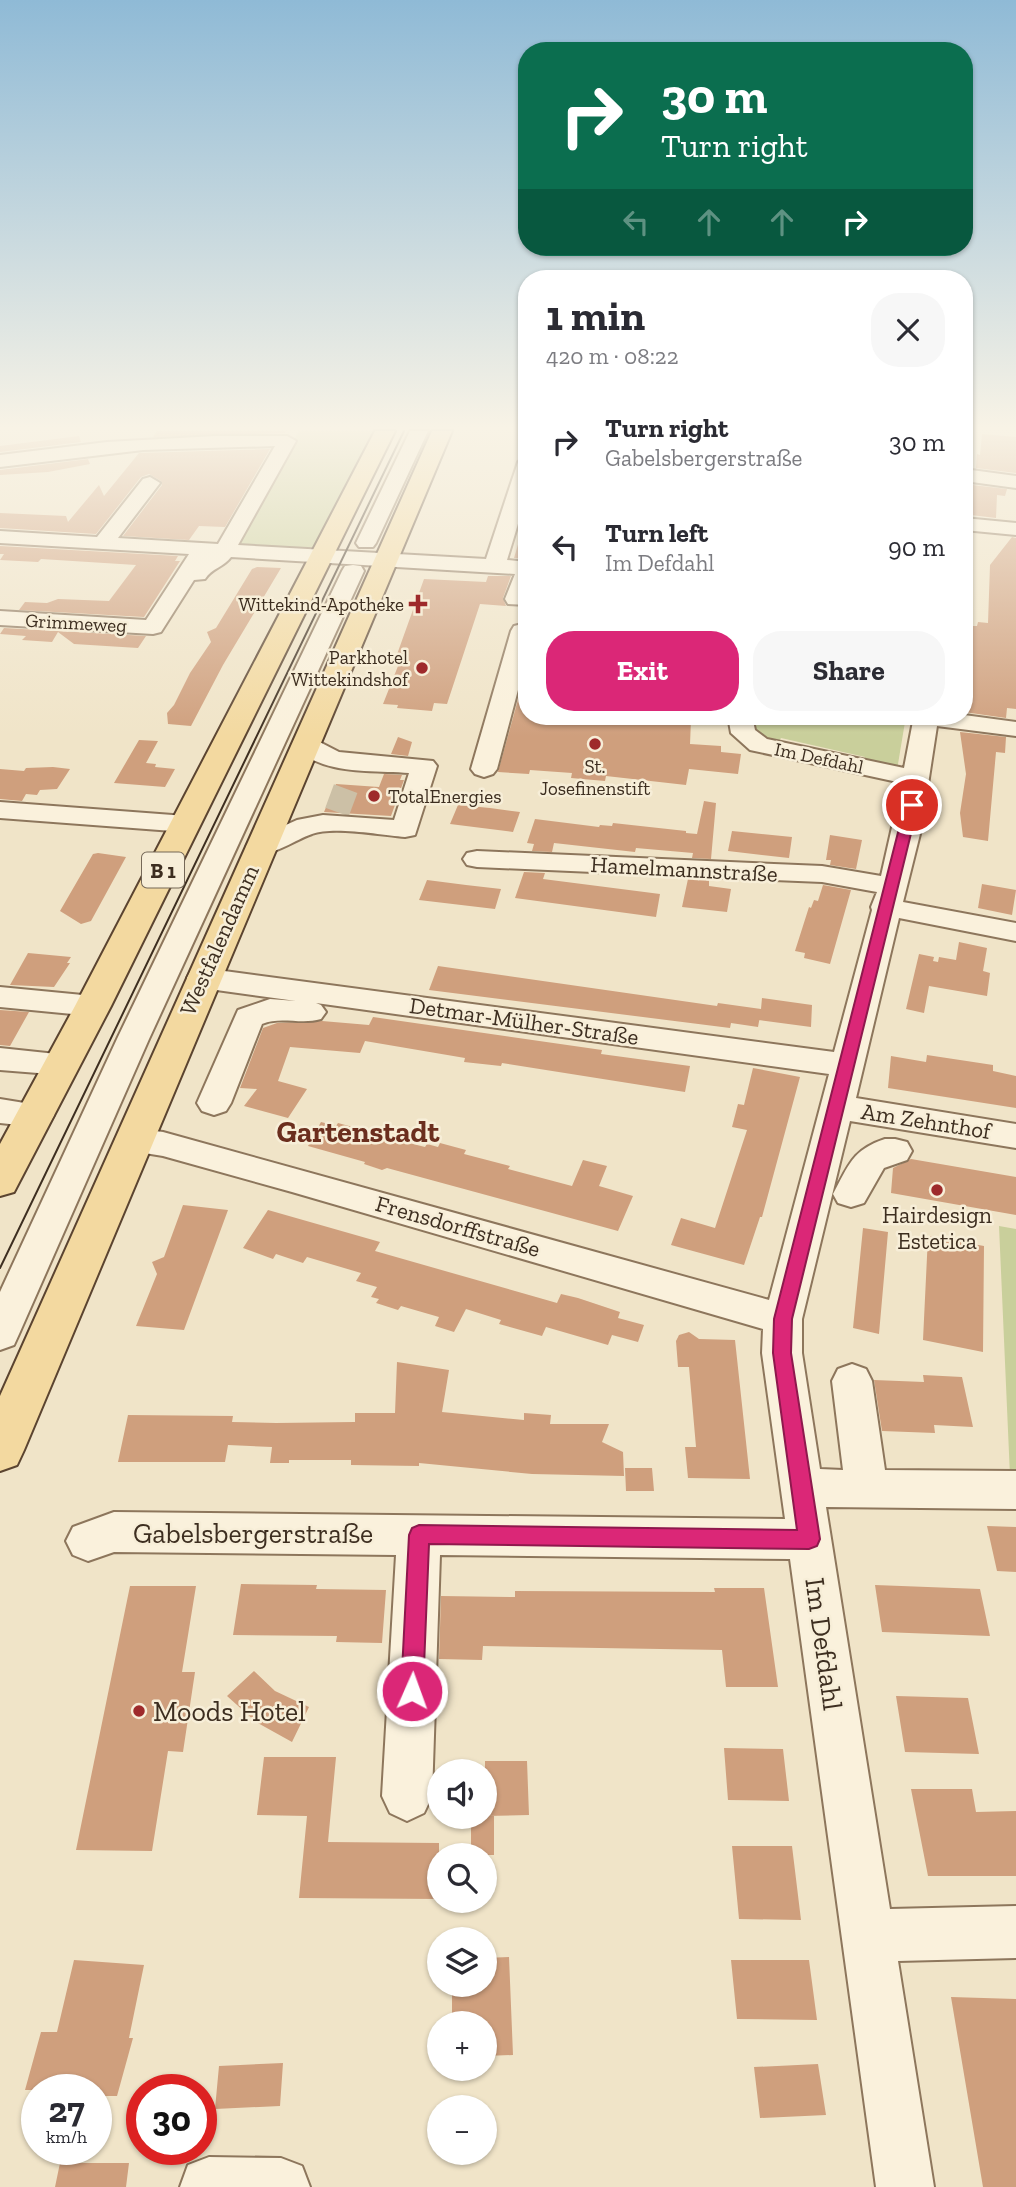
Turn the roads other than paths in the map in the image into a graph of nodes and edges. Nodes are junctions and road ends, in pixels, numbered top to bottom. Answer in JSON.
{"nodes":[{"id":1,"x":111,"y":533,"type":"edge"},
{"id":2,"x":225,"y":533,"type":"edge"},
{"id":3,"x":332,"y":533,"type":"edge"},
{"id":4,"x":382,"y":533,"type":"edge"},
{"id":5,"x":385,"y":533,"type":"edge"},
{"id":6,"x":505,"y":533,"type":"edge"},
{"id":7,"x":0,"y":537,"type":"edge"},
{"id":8,"x":103,"y":544,"type":"junction"},
{"id":9,"x":214,"y":550,"type":"junction"},
{"id":10,"x":375,"y":552,"type":"junction"},
{"id":11,"x":320,"y":556,"type":"junction"},
{"id":12,"x":495,"y":565,"type":"junction"},
{"id":13,"x":518,"y":567,"type":"edge"},
{"id":14,"x":353,"y":570,"type":"dead end"},
{"id":15,"x":197,"y":574,"type":"dead end"},
{"id":16,"x":0,"y":618,"type":"edge"},
{"id":17,"x":518,"y":669,"type":"edge"},
{"id":18,"x":515,"y":697,"type":"edge"},
{"id":19,"x":973,"y":724,"type":"edge"},
{"id":20,"x":742,"y":725,"type":"edge"},
{"id":21,"x":924,"y":725,"type":"edge"},
{"id":22,"x":1016,"y":730,"type":"edge"},
{"id":23,"x":341,"y":767,"type":"junction"},
{"id":24,"x":484,"y":769,"type":"dead end"},
{"id":25,"x":917,"y":779,"type":"junction"},
{"id":26,"x":0,"y":810,"type":"edge"},
{"id":27,"x":186,"y":824,"type":"junction"},
{"id":28,"x":260,"y":847,"type":"junction"},
{"id":29,"x":477,"y":859,"type":"dead end"},
{"id":30,"x":888,"y":897,"type":"junction"},
{"id":31,"x":1016,"y":932,"type":"edge"},
{"id":32,"x":202,"y":978,"type":"junction"},
{"id":33,"x":0,"y":997,"type":"edge"},
{"id":34,"x":359,"y":998,"type":"junction"},
{"id":35,"x":93,"y":1006,"type":"junction"},
{"id":36,"x":0,"y":1059,"type":"edge"},
{"id":37,"x":63,"y":1065,"type":"junction"},
{"id":38,"x":846,"y":1065,"type":"junction"},
{"id":39,"x":214,"y":1103,"type":"dead end"},
{"id":40,"x":836,"y":1107,"type":"junction"},
{"id":41,"x":0,"y":1111,"type":"edge"},
{"id":42,"x":37,"y":1115,"type":"junction"},
{"id":43,"x":1016,"y":1136,"type":"edge"},
{"id":44,"x":132,"y":1140,"type":"junction"},
{"id":45,"x":895,"y":1151,"type":"dead end"},
{"id":46,"x":0,"y":1181,"type":"edge"},
{"id":47,"x":844,"y":1193,"type":"junction"},
{"id":48,"x":783,"y":1319,"type":"junction"},
{"id":49,"x":0,"y":1334,"type":"edge"},
{"id":50,"x":852,"y":1381,"type":"dead end"},
{"id":51,"x":0,"y":1450,"type":"edge"},
{"id":52,"x":802,"y":1488,"type":"junction"},
{"id":53,"x":867,"y":1488,"type":"junction"},
{"id":54,"x":1016,"y":1490,"type":"edge"},
{"id":55,"x":419,"y":1535,"type":"junction"},
{"id":56,"x":809,"y":1539,"type":"junction"},
{"id":57,"x":88,"y":1541,"type":"dead end"},
{"id":58,"x":407,"y":1796,"type":"dead end"},
{"id":59,"x":1016,"y":1932,"type":"edge"},
{"id":60,"x":866,"y":1936,"type":"junction"},
{"id":61,"x":209,"y":2186,"type":"edge"},
{"id":62,"x":281,"y":2187,"type":"edge"},
{"id":63,"x":905,"y":2187,"type":"edge"}],
"edges":[{"from":1,"to":8,"type":"street"},
{"from":2,"to":9,"type":"street"},
{"from":3,"to":11,"type":"main road","number":"B 1"},
{"from":4,"to":10,"type":"street"},
{"from":5,"to":10,"type":"main road","name":"Westfalendamm"},
{"from":6,"to":12,"type":"street"},
{"from":7,"to":8,"type":"street"},
{"from":8,"to":9,"type":"street"},
{"from":9,"to":11,"type":"street"},
{"from":9,"to":15,"type":"street"},
{"from":9,"to":16,"type":"street","name":"Grimmeweg"},
{"from":10,"to":11,"type":"street"},
{"from":10,"to":12,"type":"street"},
{"from":10,"to":23,"type":"main road","name":"Westfalendamm"},
{"from":11,"to":27,"type":"main road","number":"B 1"},
{"from":12,"to":13,"type":"street"},
{"from":14,"to":49,"type":"street"},
{"from":17,"to":18,"type":"street"},
{"from":18,"to":24,"type":"street"},
{"from":19,"to":22,"type":"street"},
{"from":20,"to":25,"type":"street","name":"Im Defdahl"},
{"from":21,"to":25,"type":"street","name":"Im Defdahl"},
{"from":23,"to":28,"type":"main road","name":"Westfalendamm"},
{"from":23,"to":28,"type":"street"},
{"from":25,"to":30,"type":"street","name":"Im Defdahl"},
{"from":26,"to":27,"type":"street"},
{"from":27,"to":35,"type":"main road","number":"B 1"},
{"from":28,"to":32,"type":"main road","name":"Westfalendamm"},
{"from":29,"to":30,"type":"street","name":"Hamelmannstraße"},
{"from":30,"to":31,"type":"street","name":"Hamelmannstraße"},
{"from":30,"to":38,"type":"street","name":"Im Defdahl"},
{"from":32,"to":34,"type":"street","name":"Detmar-Mülher-Straße"},
{"from":32,"to":44,"type":"main road","name":"Westfalendamm"},
{"from":33,"to":35,"type":"street"},
{"from":34,"to":38,"type":"street","name":"Detmar-Mülher-Straße"},
{"from":34,"to":39,"type":"street"},
{"from":35,"to":37,"type":"main road","number":"B 1"},
{"from":36,"to":37,"type":"street"},
{"from":37,"to":42,"type":"main road","number":"B 1"},
{"from":38,"to":40,"type":"street","name":"Im Defdahl"},
{"from":40,"to":43,"type":"street","name":"Am Zehnthof"},
{"from":40,"to":47,"type":"street","name":"Im Defdahl"},
{"from":41,"to":42,"type":"street"},
{"from":42,"to":46,"type":"main road","number":"B 1"},
{"from":44,"to":48,"type":"street","name":"Frensdorffstraße"},
{"from":44,"to":51,"type":"main road","name":"Westfalendamm"},
{"from":45,"to":47,"type":"street"},
{"from":47,"to":48,"type":"street","name":"Im Defdahl"},
{"from":48,"to":52,"type":"street","name":"Im Defdahl"},
{"from":50,"to":53,"type":"street"},
{"from":52,"to":53,"type":"street"},
{"from":52,"to":56,"type":"street","name":"Im Defdahl"},
{"from":53,"to":54,"type":"street"},
{"from":55,"to":56,"type":"street","name":"Gabelsbergerstraße"},
{"from":55,"to":57,"type":"street","name":"Gabelsbergerstraße"},
{"from":55,"to":58,"type":"street"},
{"from":56,"to":60,"type":"street","name":"Im Defdahl"},
{"from":59,"to":60,"type":"street"},
{"from":60,"to":63,"type":"street","name":"Im Defdahl"},
{"from":61,"to":62,"type":"street"}]}
